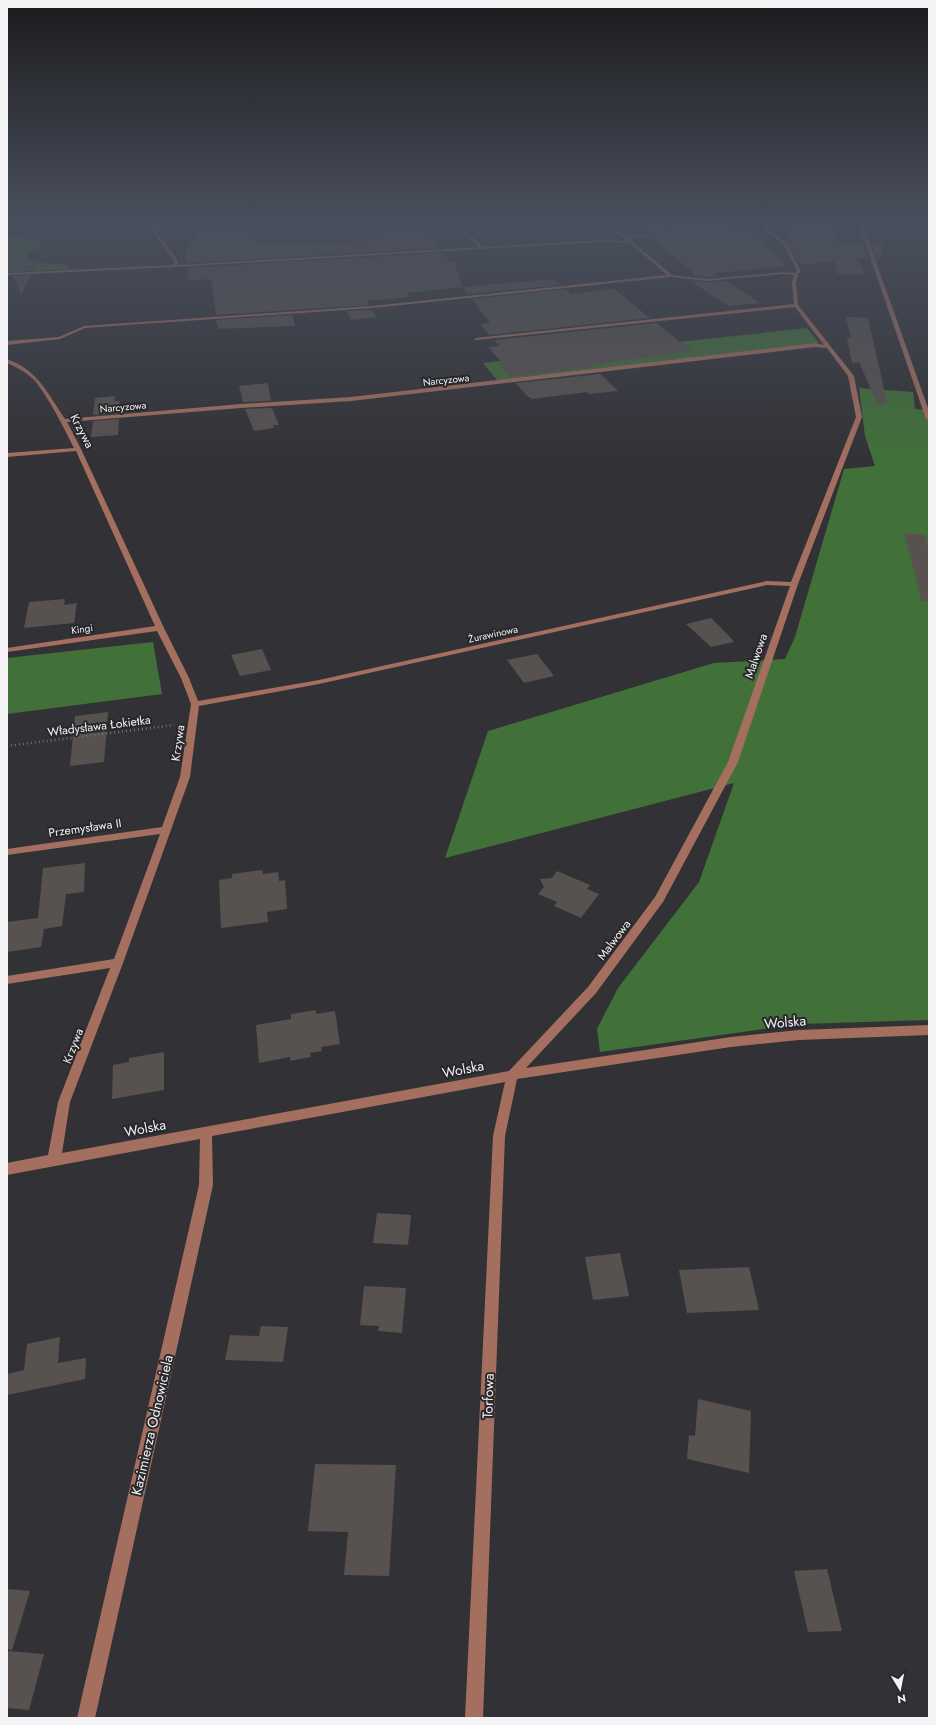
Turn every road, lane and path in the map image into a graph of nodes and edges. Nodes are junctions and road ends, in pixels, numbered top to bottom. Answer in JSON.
{"nodes":[{"id":1,"x":444,"y":300,"type":"edge"},
{"id":2,"x":796,"y":300,"type":"edge"},
{"id":3,"x":888,"y":300,"type":"edge"},
{"id":4,"x":796,"y":305,"type":"junction"},
{"id":5,"x":476,"y":339,"type":"dead end"},
{"id":6,"x":7,"y":343,"type":"edge"},
{"id":7,"x":829,"y":347,"type":"junction"},
{"id":8,"x":7,"y":361,"type":"edge"},
{"id":9,"x":929,"y":419,"type":"edge"},
{"id":10,"x":63,"y":421,"type":"junction"},
{"id":11,"x":78,"y":449,"type":"junction"},
{"id":12,"x":7,"y":455,"type":"edge"},
{"id":13,"x":794,"y":584,"type":"junction"},
{"id":14,"x":160,"y":628,"type":"junction"},
{"id":15,"x":7,"y":650,"type":"edge"},
{"id":16,"x":195,"y":704,"type":"junction"},
{"id":17,"x":193,"y":723,"type":"junction"},
{"id":18,"x":7,"y":746,"type":"edge"},
{"id":19,"x":166,"y":830,"type":"junction"},
{"id":20,"x":7,"y":852,"type":"edge"},
{"id":21,"x":118,"y":963,"type":"junction"},
{"id":22,"x":7,"y":980,"type":"edge"},
{"id":23,"x":929,"y":1030,"type":"edge"},
{"id":24,"x":512,"y":1075,"type":"junction"},
{"id":25,"x":206,"y":1132,"type":"junction"},
{"id":26,"x":54,"y":1160,"type":"junction"},
{"id":27,"x":7,"y":1169,"type":"edge"},
{"id":28,"x":86,"y":1718,"type":"edge"},
{"id":29,"x":474,"y":1718,"type":"edge"}],
"edges":[{"from":1,"to":6,"type":"street"},
{"from":2,"to":4,"type":"street"},
{"from":3,"to":9,"type":"street"},
{"from":4,"to":5,"type":"street"},
{"from":4,"to":7,"type":"street","name":"Malwowa"},
{"from":7,"to":10,"type":"street","name":"Narcyzowa"},
{"from":7,"to":13,"type":"street","name":"Malwowa"},
{"from":8,"to":10,"type":"street","name":"Krzywa"},
{"from":10,"to":11,"type":"street","name":"Krzywa"},
{"from":11,"to":12,"type":"street"},
{"from":11,"to":14,"type":"street","name":"Krzywa"},
{"from":13,"to":16,"type":"street","name":"Żurawinowa"},
{"from":13,"to":24,"type":"street","name":"Malwowa"},
{"from":14,"to":15,"type":"street","name":"Kingi"},
{"from":14,"to":16,"type":"street","name":"Krzywa"},
{"from":16,"to":17,"type":"street","name":"Krzywa"},
{"from":17,"to":18,"type":"path","name":"Władysława Łokietka"},
{"from":17,"to":19,"type":"street","name":"Krzywa"},
{"from":19,"to":20,"type":"street","name":"Przemysława II"},
{"from":19,"to":21,"type":"street","name":"Krzywa"},
{"from":21,"to":22,"type":"street"},
{"from":21,"to":26,"type":"street","name":"Krzywa"},
{"from":23,"to":24,"type":"street","name":"Wolska"},
{"from":24,"to":25,"type":"street","name":"Wolska"},
{"from":24,"to":29,"type":"street","name":"Torfowa"},
{"from":25,"to":26,"type":"street","name":"Wolska"},
{"from":25,"to":28,"type":"street","name":"Kazimierza Odnowiciela"},
{"from":26,"to":27,"type":"street","name":"Wolska"}]}
